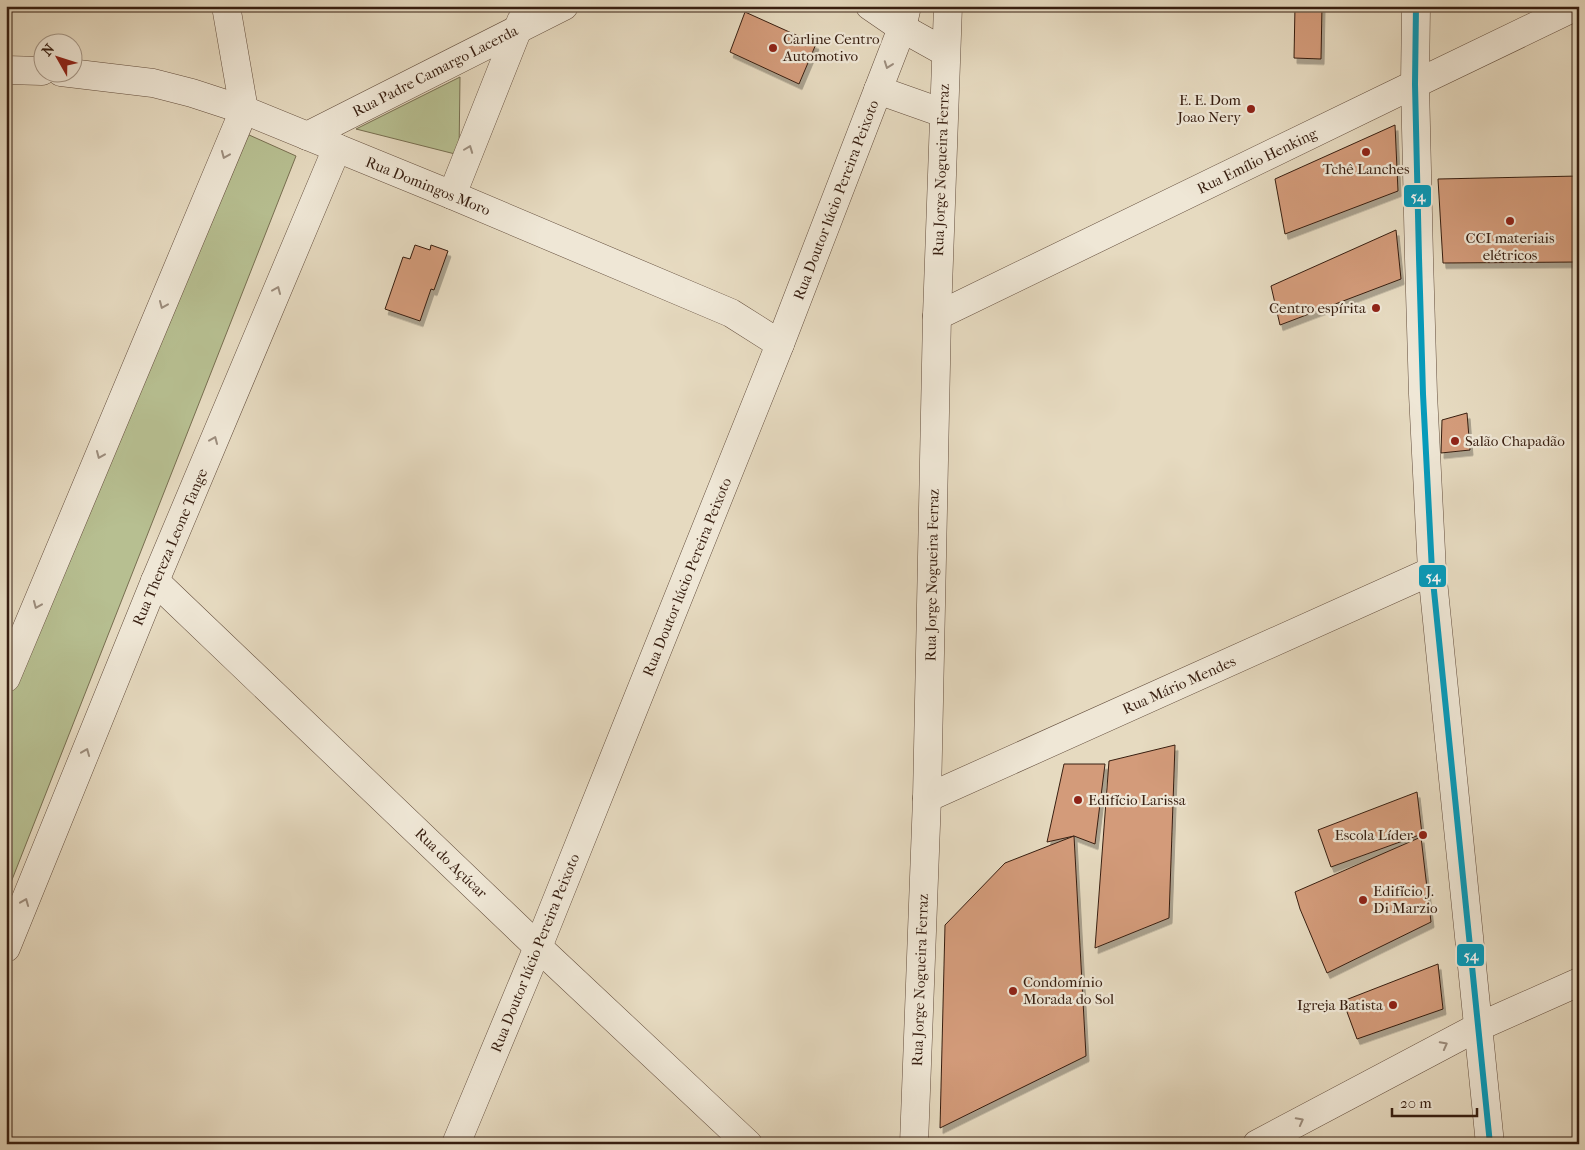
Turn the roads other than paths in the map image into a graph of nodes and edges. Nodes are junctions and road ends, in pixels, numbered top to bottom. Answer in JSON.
{"nodes":[{"id":1,"x":226,"y":6,"type":"edge"},
{"id":2,"x":564,"y":6,"type":"edge"},
{"id":3,"x":870,"y":6,"type":"edge"},
{"id":4,"x":948,"y":6,"type":"edge"},
{"id":5,"x":1416,"y":6,"type":"edge"},
{"id":6,"x":1577,"y":6,"type":"edge"},
{"id":7,"x":905,"y":17,"type":"edge"},
{"id":8,"x":522,"y":18,"type":"edge"},
{"id":9,"x":945,"y":52,"type":"junction"},
{"id":10,"x":6,"y":70,"type":"edge"},
{"id":11,"x":32,"y":71,"type":"edge"},
{"id":12,"x":82,"y":75,"type":"edge"},
{"id":13,"x":1415,"y":84,"type":"junction"},
{"id":14,"x":878,"y":90,"type":"junction"},
{"id":15,"x":244,"y":110,"type":"junction"},
{"id":16,"x":943,"y":113,"type":"junction"},
{"id":17,"x":307,"y":136,"type":"junction"},
{"id":18,"x":337,"y":148,"type":"junction"},
{"id":19,"x":452,"y":195,"type":"junction"},
{"id":20,"x":937,"y":316,"type":"junction"},
{"id":21,"x":780,"y":344,"type":"junction"},
{"id":22,"x":1432,"y":571,"type":"junction"},
{"id":23,"x":155,"y":581,"type":"junction"},
{"id":24,"x":6,"y":678,"type":"edge"},
{"id":25,"x":927,"y":798,"type":"junction"},
{"id":26,"x":538,"y":947,"type":"junction"},
{"id":27,"x":6,"y":948,"type":"edge"},
{"id":28,"x":1579,"y":982,"type":"edge"},
{"id":29,"x":1478,"y":1027,"type":"junction"},
{"id":30,"x":456,"y":1144,"type":"edge"},
{"id":31,"x":748,"y":1144,"type":"edge"},
{"id":32,"x":914,"y":1144,"type":"edge"},
{"id":33,"x":1257,"y":1144,"type":"edge"},
{"id":34,"x":1490,"y":1144,"type":"edge"}],
"edges":[{"from":1,"to":15,"type":"street"},
{"from":2,"to":8,"type":"street","name":"Rua Padre Camargo Lacerda"},
{"from":3,"to":7,"type":"street"},
{"from":4,"to":9,"type":"street","name":"Rua Jorge Nogueira Ferraz"},
{"from":5,"to":13,"type":"street"},
{"from":6,"to":13,"type":"street","name":"Rua Emílio Henking"},
{"from":7,"to":9,"type":"street"},
{"from":7,"to":14,"type":"street","name":"Rua Doutor lúcio Pereira Peixoto","one_way":true},
{"from":8,"to":17,"type":"street","name":"Rua Padre Camargo Lacerda"},
{"from":19,"to":8,"type":"street","one_way":true},
{"from":9,"to":16,"type":"street","name":"Rua Jorge Nogueira Ferraz"},
{"from":10,"to":11,"type":"street"},
{"from":12,"to":15,"type":"street","name":"Rua Domingos Moro"},
{"from":13,"to":20,"type":"street","name":"Rua Emílio Henking"},
{"from":13,"to":22,"type":"street"},
{"from":14,"to":16,"type":"street"},
{"from":14,"to":21,"type":"street","name":"Rua Doutor lúcio Pereira Peixoto"},
{"from":15,"to":17,"type":"street","name":"Rua Domingos Moro"},
{"from":15,"to":24,"type":"street","one_way":true},
{"from":16,"to":20,"type":"street","name":"Rua Jorge Nogueira Ferraz"},
{"from":17,"to":18,"type":"street","name":"Rua Domingos Moro"},
{"from":18,"to":19,"type":"street","name":"Rua Domingos Moro"},
{"from":23,"to":18,"type":"street","name":"Rua Thereza Leone Tange","one_way":true},
{"from":19,"to":21,"type":"street","name":"Rua Domingos Moro"},
{"from":20,"to":25,"type":"street","name":"Rua Jorge Nogueira Ferraz"},
{"from":21,"to":26,"type":"street","name":"Rua Doutor lúcio Pereira Peixoto"},
{"from":22,"to":25,"type":"street","name":"Rua Mário Mendes"},
{"from":22,"to":29,"type":"street"},
{"from":23,"to":26,"type":"street","name":"Rua do Açúcar"},
{"from":27,"to":23,"type":"street","name":"Rua Thereza Leone Tange","one_way":true},
{"from":25,"to":32,"type":"street","name":"Rua Jorge Nogueira Ferraz"},
{"from":26,"to":30,"type":"street","name":"Rua Doutor lúcio Pereira Peixoto"},
{"from":26,"to":31,"type":"street","name":"Rua do Açúcar"},
{"from":28,"to":29,"type":"street"},
{"from":33,"to":29,"type":"street","one_way":true},
{"from":29,"to":34,"type":"street"}]}
